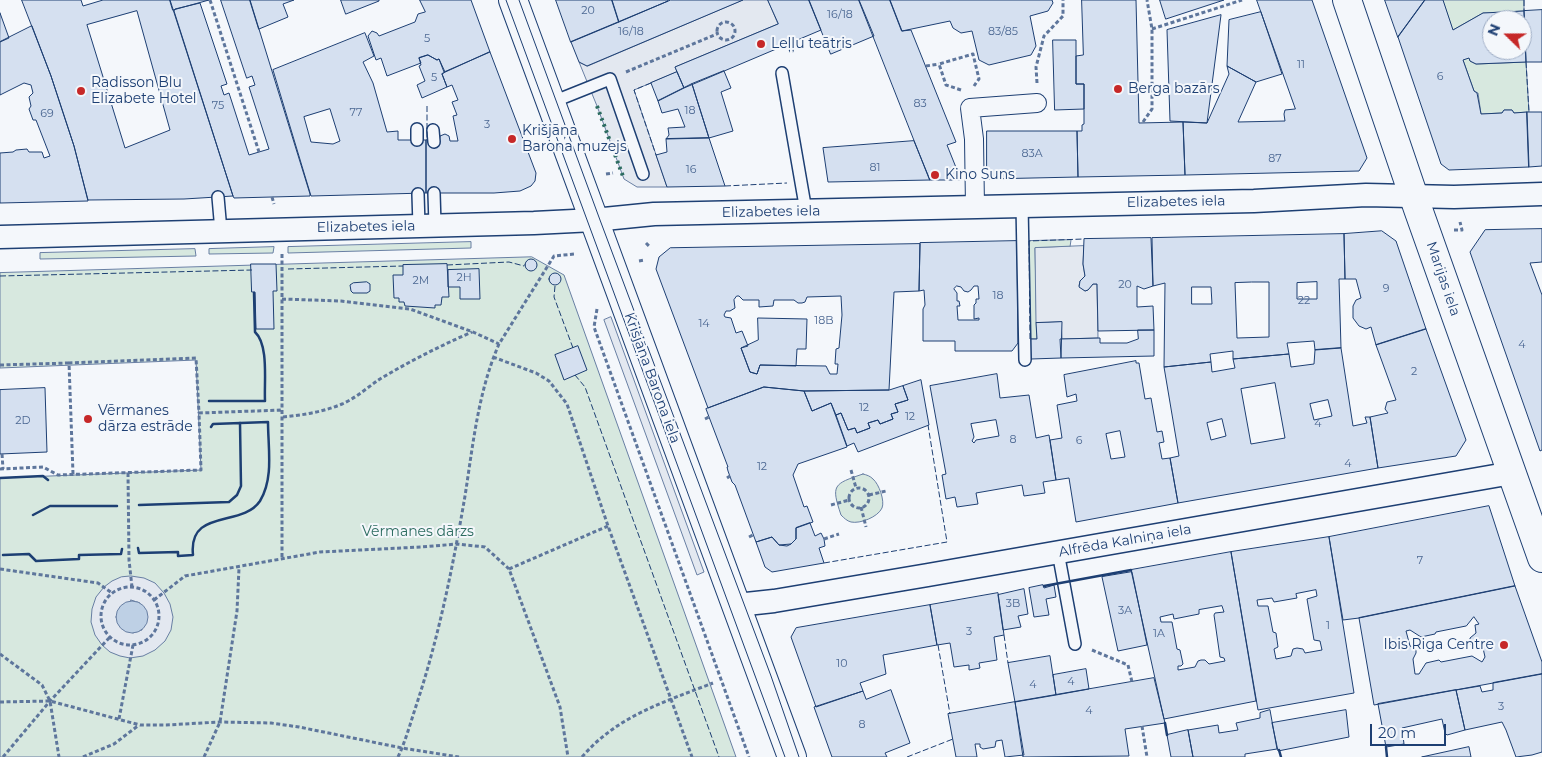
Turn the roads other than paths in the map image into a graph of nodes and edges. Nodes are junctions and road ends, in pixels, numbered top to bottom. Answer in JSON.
{"nodes":[{"id":1,"x":513,"y":0,"type":"edge"},
{"id":2,"x":1347,"y":0,"type":"edge"},
{"id":3,"x":782,"y":73,"type":"dead end"},
{"id":4,"x":550,"y":103,"type":"junction"},
{"id":5,"x":1037,"y":103,"type":"dead end"},
{"id":6,"x":643,"y":174,"type":"dead end"},
{"id":7,"x":434,"y":193,"type":"dead end"},
{"id":8,"x":418,"y":194,"type":"dead end"},
{"id":9,"x":1542,"y":194,"type":"edge"},
{"id":10,"x":218,"y":196,"type":"dead end"},
{"id":11,"x":1414,"y":196,"type":"junction"},
{"id":12,"x":1022,"y":205,"type":"junction"},
{"id":13,"x":974,"y":207,"type":"junction"},
{"id":14,"x":806,"y":211,"type":"junction"},
{"id":15,"x":594,"y":220,"type":"junction"},
{"id":16,"x":427,"y":226,"type":"junction"},
{"id":17,"x":221,"y":230,"type":"junction"},
{"id":18,"x":0,"y":237,"type":"edge"},
{"id":19,"x":1025,"y":360,"type":"dead end"},
{"id":20,"x":1512,"y":473,"type":"junction"},
{"id":21,"x":1058,"y":552,"type":"junction"},
{"id":22,"x":1542,"y":558,"type":"edge"},
{"id":23,"x":737,"y":606,"type":"junction"},
{"id":24,"x":1075,"y":644,"type":"road end"},
{"id":25,"x":792,"y":757,"type":"edge"}],
"edges":[{"from":1,"to":4,"type":"street","name":"Krišjāņa Barona iela"},
{"from":2,"to":11,"type":"street","name":"Marijas iela"},
{"from":3,"to":14,"type":"lane"},
{"from":4,"to":6,"type":"lane"},
{"from":4,"to":15,"type":"street","name":"Krišjāņa Barona iela"},
{"from":5,"to":13,"type":"street"},
{"from":7,"to":16,"type":"lane"},
{"from":8,"to":16,"type":"lane"},
{"from":9,"to":11,"type":"street","name":"Elizabetes iela"},
{"from":10,"to":17,"type":"lane"},
{"from":11,"to":12,"type":"street","name":"Elizabetes iela"},
{"from":11,"to":20,"type":"street","name":"Marijas iela"},
{"from":12,"to":13,"type":"street","name":"Elizabetes iela"},
{"from":12,"to":19,"type":"lane"},
{"from":13,"to":14,"type":"street","name":"Elizabetes iela"},
{"from":14,"to":15,"type":"street","name":"Elizabetes iela"},
{"from":15,"to":16,"type":"street","name":"Elizabetes iela"},
{"from":15,"to":23,"type":"street","name":"Krišjāņa Barona iela"},
{"from":16,"to":17,"type":"street","name":"Elizabetes iela"},
{"from":17,"to":18,"type":"street","name":"Elizabetes iela"},
{"from":20,"to":21,"type":"street","name":"Alfrēda Kalniņa iela"},
{"from":20,"to":22,"type":"street","name":"Marijas iela"},
{"from":21,"to":23,"type":"street","name":"Alfrēda Kalniņa iela"},
{"from":21,"to":24,"type":"lane"},
{"from":23,"to":25,"type":"street","name":"Krišjāņa Barona iela"}]}
